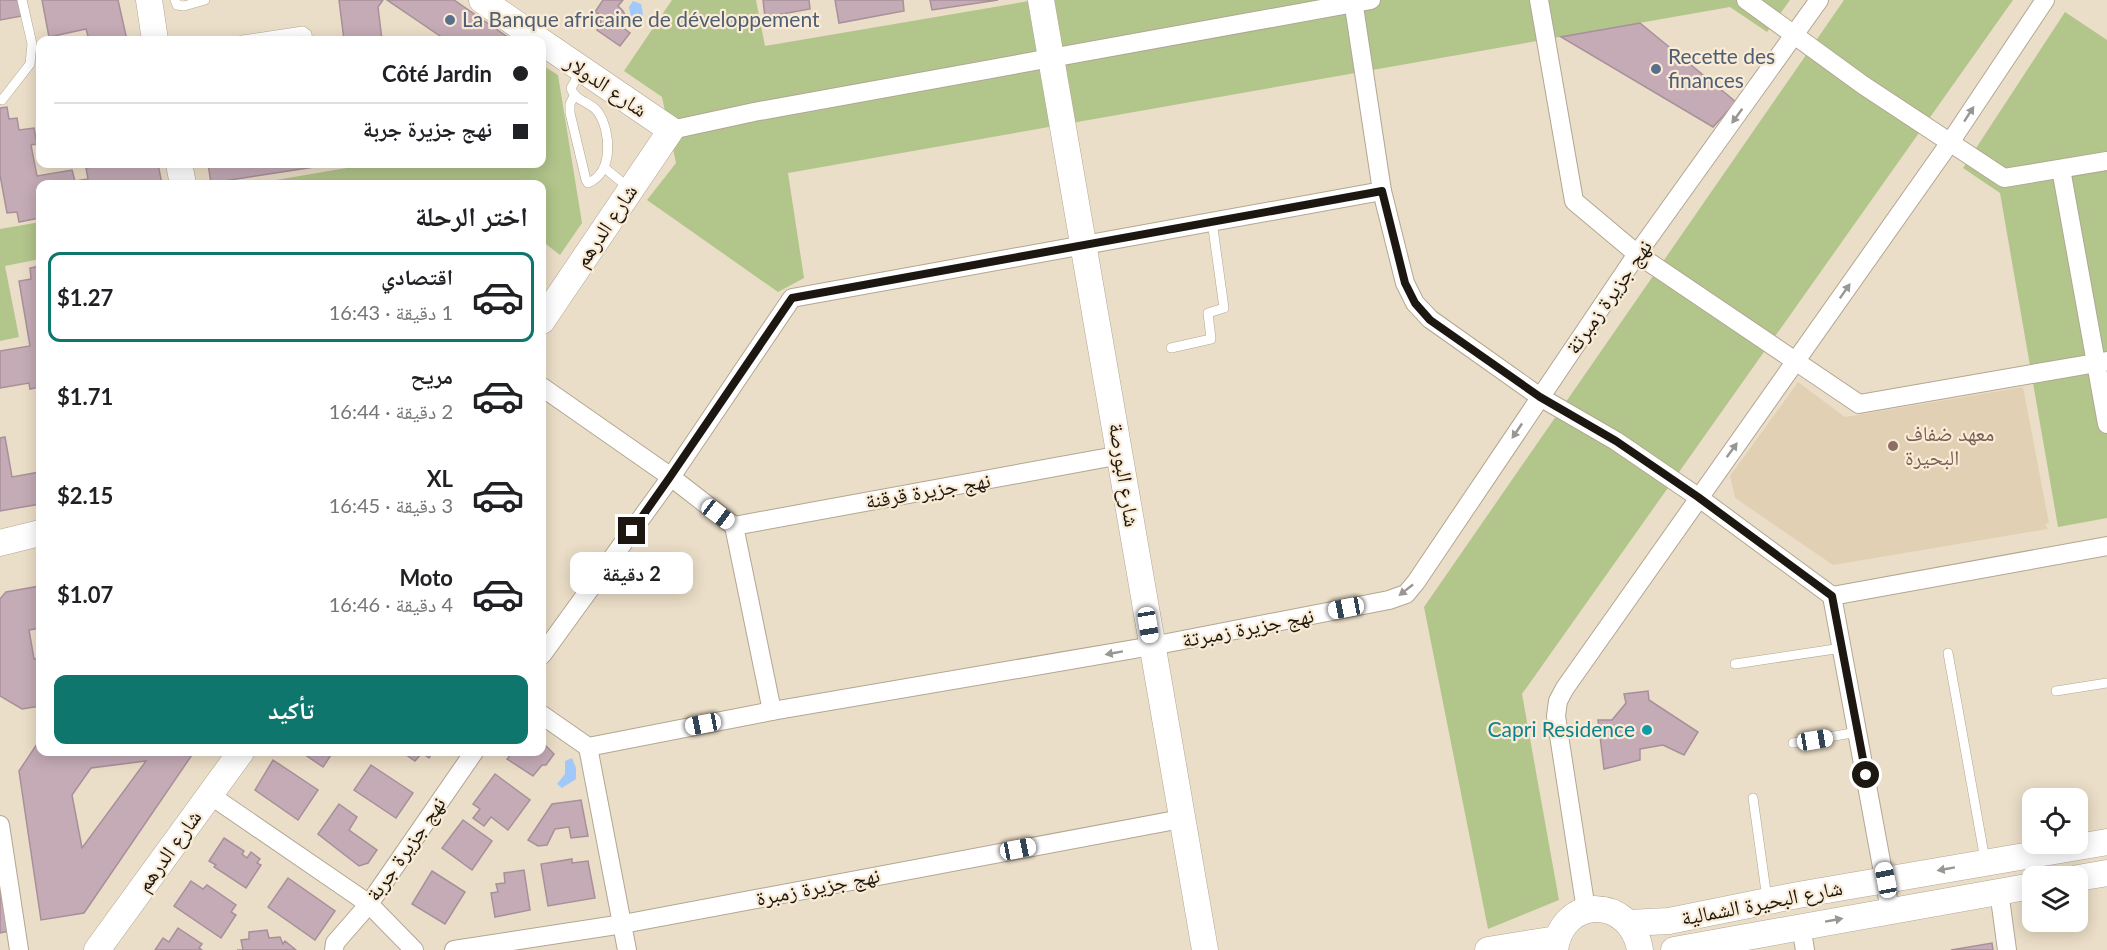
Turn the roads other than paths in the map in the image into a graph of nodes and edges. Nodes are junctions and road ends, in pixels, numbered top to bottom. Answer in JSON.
{"nodes":[{"id":1,"x":22,"y":0,"type":"edge"},
{"id":2,"x":149,"y":0,"type":"edge"},
{"id":3,"x":176,"y":0,"type":"edge"},
{"id":4,"x":205,"y":0,"type":"edge"},
{"id":5,"x":482,"y":0,"type":"edge"},
{"id":6,"x":1041,"y":0,"type":"edge"},
{"id":7,"x":1539,"y":0,"type":"edge"},
{"id":8,"x":1746,"y":0,"type":"edge"},
{"id":9,"x":1819,"y":0,"type":"edge"},
{"id":10,"x":2044,"y":0,"type":"edge"},
{"id":11,"x":1359,"y":1,"type":"edge"},
{"id":12,"x":1796,"y":34,"type":"junction"},
{"id":13,"x":154,"y":36,"type":"edge"},
{"id":14,"x":266,"y":36,"type":"edge"},
{"id":15,"x":307,"y":36,"type":"edge"},
{"id":16,"x":534,"y":36,"type":"edge"},
{"id":17,"x":546,"y":45,"type":"edge"},
{"id":18,"x":1050,"y":58,"type":"junction"},
{"id":19,"x":582,"y":70,"type":"junction"},
{"id":20,"x":574,"y":96,"type":"junction"},
{"id":21,"x":2,"y":100,"type":"dead end"},
{"id":22,"x":670,"y":130,"type":"junction"},
{"id":23,"x":1951,"y":141,"type":"junction"},
{"id":24,"x":2107,"y":161,"type":"edge"},
{"id":25,"x":606,"y":169,"type":"junction"},
{"id":26,"x":2061,"y":169,"type":"junction"},
{"id":27,"x":630,"y":190,"type":"junction"},
{"id":28,"x":1382,"y":191,"type":"junction"},
{"id":29,"x":1212,"y":221,"type":"junction"},
{"id":30,"x":1084,"y":244,"type":"junction"},
{"id":31,"x":1637,"y":255,"type":"junction"},
{"id":32,"x":546,"y":315,"type":"edge"},
{"id":33,"x":1170,"y":348,"type":"dead end"},
{"id":34,"x":1796,"y":361,"type":"junction"},
{"id":35,"x":2102,"y":362,"type":"edge"},
{"id":36,"x":546,"y":390,"type":"edge"},
{"id":37,"x":1540,"y":397,"type":"junction"},
{"id":38,"x":2107,"y":424,"type":"edge"},
{"id":39,"x":1121,"y":455,"type":"junction"},
{"id":40,"x":670,"y":477,"type":"junction"},
{"id":41,"x":1698,"y":497,"type":"junction"},
{"id":42,"x":734,"y":526,"type":"junction"},
{"id":43,"x":36,"y":533,"type":"edge"},
{"id":44,"x":0,"y":543,"type":"edge"},
{"id":45,"x":2107,"y":546,"type":"edge"},
{"id":46,"x":1832,"y":596,"type":"junction"},
{"id":47,"x":1152,"y":646,"type":"junction"},
{"id":48,"x":1842,"y":648,"type":"junction"},
{"id":49,"x":546,"y":649,"type":"edge"},
{"id":50,"x":1948,"y":652,"type":"dead end"},
{"id":51,"x":1735,"y":664,"type":"dead end"},
{"id":52,"x":2107,"y":682,"type":"edge"},
{"id":53,"x":2056,"y":691,"type":"dead end"},
{"id":54,"x":772,"y":711,"type":"junction"},
{"id":55,"x":546,"y":718,"type":"edge"},
{"id":56,"x":1858,"y":732,"type":"junction"},
{"id":57,"x":1793,"y":743,"type":"dead end"},
{"id":58,"x":588,"y":747,"type":"junction"},
{"id":59,"x":238,"y":756,"type":"edge"},
{"id":60,"x":471,"y":756,"type":"edge"},
{"id":61,"x":210,"y":795,"type":"junction"},
{"id":62,"x":1752,"y":798,"type":"dead end"},
{"id":63,"x":1181,"y":819,"type":"junction"},
{"id":64,"x":0,"y":825,"type":"edge"},
{"id":65,"x":2107,"y":842,"type":"edge"},
{"id":66,"x":1986,"y":862,"type":"junction"},
{"id":67,"x":2107,"y":873,"type":"edge"},
{"id":68,"x":2088,"y":876,"type":"edge"},
{"id":69,"x":1886,"y":880,"type":"junction"},
{"id":70,"x":2022,"y":888,"type":"edge"},
{"id":71,"x":1999,"y":891,"type":"junction"},
{"id":72,"x":1767,"y":902,"type":"junction"},
{"id":73,"x":369,"y":904,"type":"junction"},
{"id":74,"x":1587,"y":910,"type":"junction"},
{"id":75,"x":1890,"y":910,"type":"junction"},
{"id":76,"x":1629,"y":923,"type":"junction"},
{"id":77,"x":623,"y":924,"type":"junction"},
{"id":78,"x":1803,"y":938,"type":"edge"},
{"id":79,"x":1556,"y":944,"type":"edge"},
{"id":80,"x":334,"y":947,"type":"edge"},
{"id":81,"x":19,"y":950,"type":"edge"},
{"id":82,"x":97,"y":950,"type":"edge"},
{"id":83,"x":414,"y":950,"type":"edge"},
{"id":84,"x":454,"y":950,"type":"edge"},
{"id":85,"x":627,"y":950,"type":"edge"},
{"id":86,"x":1205,"y":950,"type":"edge"},
{"id":87,"x":1488,"y":950,"type":"edge"},
{"id":88,"x":1640,"y":950,"type":"edge"},
{"id":89,"x":1674,"y":950,"type":"edge"},
{"id":90,"x":2007,"y":950,"type":"edge"}],
"edges":[{"from":1,"to":21,"type":"lane"},
{"from":2,"to":13,"type":"street"},
{"from":3,"to":4,"type":"lane"},
{"from":5,"to":16,"type":"street","name":"شارع الدولار"},
{"from":6,"to":18,"type":"street","name":"شارع البورصة"},
{"from":7,"to":31,"type":"street"},
{"from":8,"to":12,"type":"street"},
{"from":9,"to":12,"type":"street","name":"نهج جزيرة زمبرتة"},
{"from":23,"to":10,"type":"street","one_way":true},
{"from":11,"to":18,"type":"street"},
{"from":11,"to":28,"type":"street"},
{"from":12,"to":23,"type":"street"},
{"from":12,"to":31,"type":"street","name":"نهج جزيرة زمبرتة","one_way":true},
{"from":14,"to":15,"type":"lane"},
{"from":17,"to":19,"type":"street","name":"شارع الدولار"},
{"from":18,"to":22,"type":"street"},
{"from":18,"to":30,"type":"street","name":"شارع البورصة"},
{"from":19,"to":20,"type":"lane"},
{"from":19,"to":22,"type":"street","name":"شارع الدولار"},
{"from":20,"to":25,"type":"lane"},
{"from":20,"to":25,"type":"lane"},
{"from":22,"to":27,"type":"street","name":"شارع الدرهم"},
{"from":23,"to":26,"type":"street"},
{"from":34,"to":23,"type":"street","one_way":true},
{"from":24,"to":26,"type":"street"},
{"from":25,"to":27,"type":"lane"},
{"from":26,"to":35,"type":"street"},
{"from":27,"to":32,"type":"street","name":"شارع الدرهم"},
{"from":28,"to":29,"type":"street"},
{"from":28,"to":37,"type":"street"},
{"from":29,"to":30,"type":"street"},
{"from":29,"to":33,"type":"lane"},
{"from":30,"to":39,"type":"street","name":"شارع البورصة"},
{"from":30,"to":40,"type":"street"},
{"from":31,"to":34,"type":"street"},
{"from":31,"to":37,"type":"street","name":"نهج جزيرة زمبرتة"},
{"from":34,"to":35,"type":"street"},
{"from":41,"to":34,"type":"street","one_way":true},
{"from":35,"to":38,"type":"street"},
{"from":36,"to":40,"type":"street"},
{"from":37,"to":41,"type":"street"},
{"from":37,"to":47,"type":"street","name":"نهج جزيرة زمبرتة","one_way":true},
{"from":39,"to":42,"type":"street","name":"نهج جزيرة قرقنة"},
{"from":39,"to":47,"type":"street","name":"شارع البورصة"},
{"from":40,"to":42,"type":"street"},
{"from":40,"to":49,"type":"street"},
{"from":41,"to":46,"type":"street"},
{"from":41,"to":74,"type":"street"},
{"from":42,"to":54,"type":"street"},
{"from":43,"to":44,"type":"street"},
{"from":45,"to":46,"type":"street"},
{"from":46,"to":48,"type":"street"},
{"from":47,"to":54,"type":"street","name":"نهج جزيرة زمبرتة","one_way":true},
{"from":47,"to":63,"type":"street","name":"شارع البورصة"},
{"from":48,"to":51,"type":"lane"},
{"from":48,"to":56,"type":"street"},
{"from":50,"to":66,"type":"lane"},
{"from":52,"to":53,"type":"lane"},
{"from":54,"to":58,"type":"street","name":"نهج جزيرة زمبرتة"},
{"from":55,"to":58,"type":"street"},
{"from":56,"to":57,"type":"lane"},
{"from":56,"to":69,"type":"street"},
{"from":58,"to":77,"type":"street"},
{"from":59,"to":61,"type":"street","name":"شارع الدرهم"},
{"from":60,"to":73,"type":"street","name":"نهج جزيرة جربة"},
{"from":61,"to":73,"type":"street"},
{"from":61,"to":82,"type":"street","name":"شارع الدرهم"},
{"from":62,"to":72,"type":"lane"},
{"from":63,"to":77,"type":"street","name":"نهج جزيرة زمبرة"},
{"from":63,"to":86,"type":"street","name":"شارع البورصة"},
{"from":64,"to":81,"type":"street"},
{"from":65,"to":66,"type":"street","name":"شارع البحيرة الشمالية"},
{"from":66,"to":69,"type":"street","name":"شارع البحيرة الشمالية","one_way":true},
{"from":67,"to":68,"type":"street"},
{"from":69,"to":72,"type":"street","name":"شارع البحيرة الشمالية"},
{"from":69,"to":75,"type":"street"},
{"from":70,"to":71,"type":"street","name":"شارع البحيرة الشمالية"},
{"from":71,"to":75,"type":"street","name":"شارع البحيرة الشمالية"},
{"from":71,"to":90,"type":"street"},
{"from":72,"to":76,"type":"street","name":"شارع البحيرة الشمالية"},
{"from":73,"to":80,"type":"street","name":"نهج جزيرة جربة"},
{"from":73,"to":83,"type":"street"},
{"from":74,"to":76,"type":"street"},
{"from":74,"to":79,"type":"street"},
{"from":78,"to":75,"type":"street","name":"شارع البحيرة الشمالية","one_way":true},
{"from":76,"to":88,"type":"street"},
{"from":77,"to":84,"type":"street","name":"نهج جزيرة زمبرة"},
{"from":77,"to":85,"type":"street"},
{"from":78,"to":89,"type":"street","name":"شارع البحيرة الشمالية"},
{"from":79,"to":87,"type":"street"}]}
